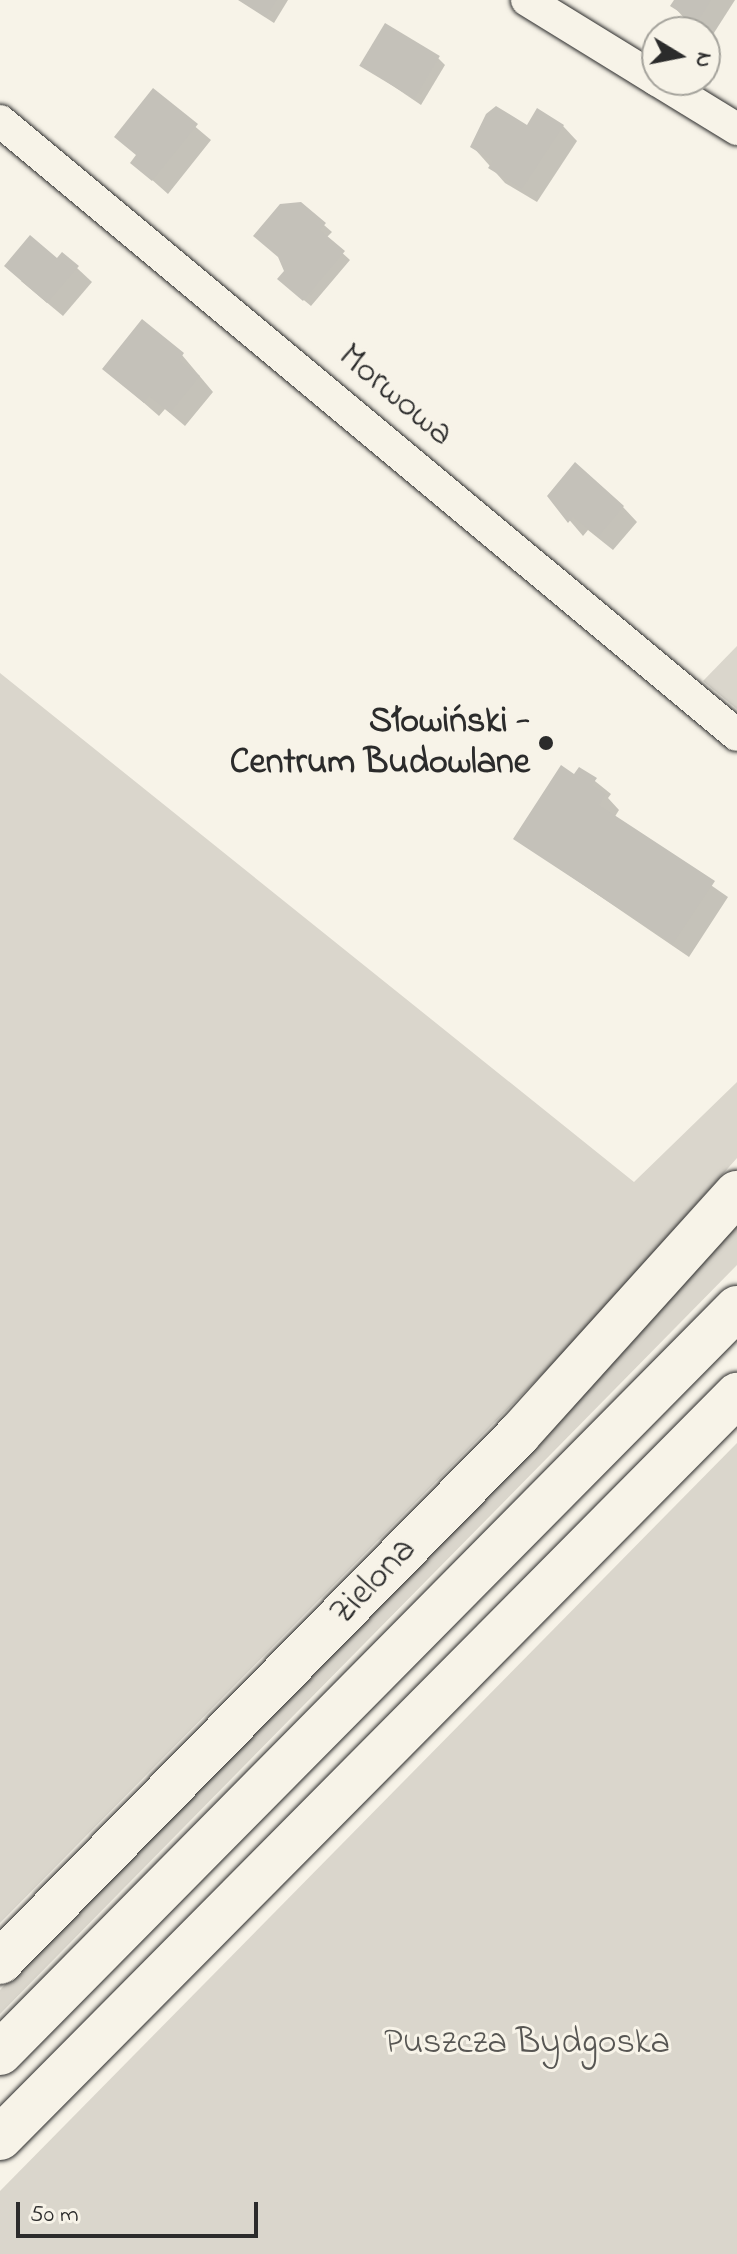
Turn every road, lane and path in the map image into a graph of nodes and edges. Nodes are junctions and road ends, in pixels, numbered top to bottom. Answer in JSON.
{"nodes":[{"id":1,"x":527,"y":0,"type":"edge"},
{"id":2,"x":641,"y":70,"type":"edge"},
{"id":3,"x":683,"y":96,"type":"edge"},
{"id":4,"x":0,"y":121,"type":"edge"},
{"id":5,"x":737,"y":129,"type":"edge"},
{"id":6,"x":737,"y":735,"type":"edge"},
{"id":7,"x":737,"y":1193,"type":"edge"},
{"id":8,"x":737,"y":1308,"type":"edge"},
{"id":9,"x":737,"y":1395,"type":"edge"},
{"id":10,"x":0,"y":1962,"type":"edge"},
{"id":11,"x":0,"y":2053,"type":"edge"},
{"id":12,"x":0,"y":2138,"type":"edge"}],
"edges":[{"from":1,"to":2,"type":"street"},
{"from":3,"to":5,"type":"street"},
{"from":4,"to":6,"type":"street","name":"Morwowa"},
{"from":7,"to":10,"type":"main road","name":"Zielona"},
{"from":8,"to":11,"type":"main road"},
{"from":9,"to":12,"type":"main road"}]}
